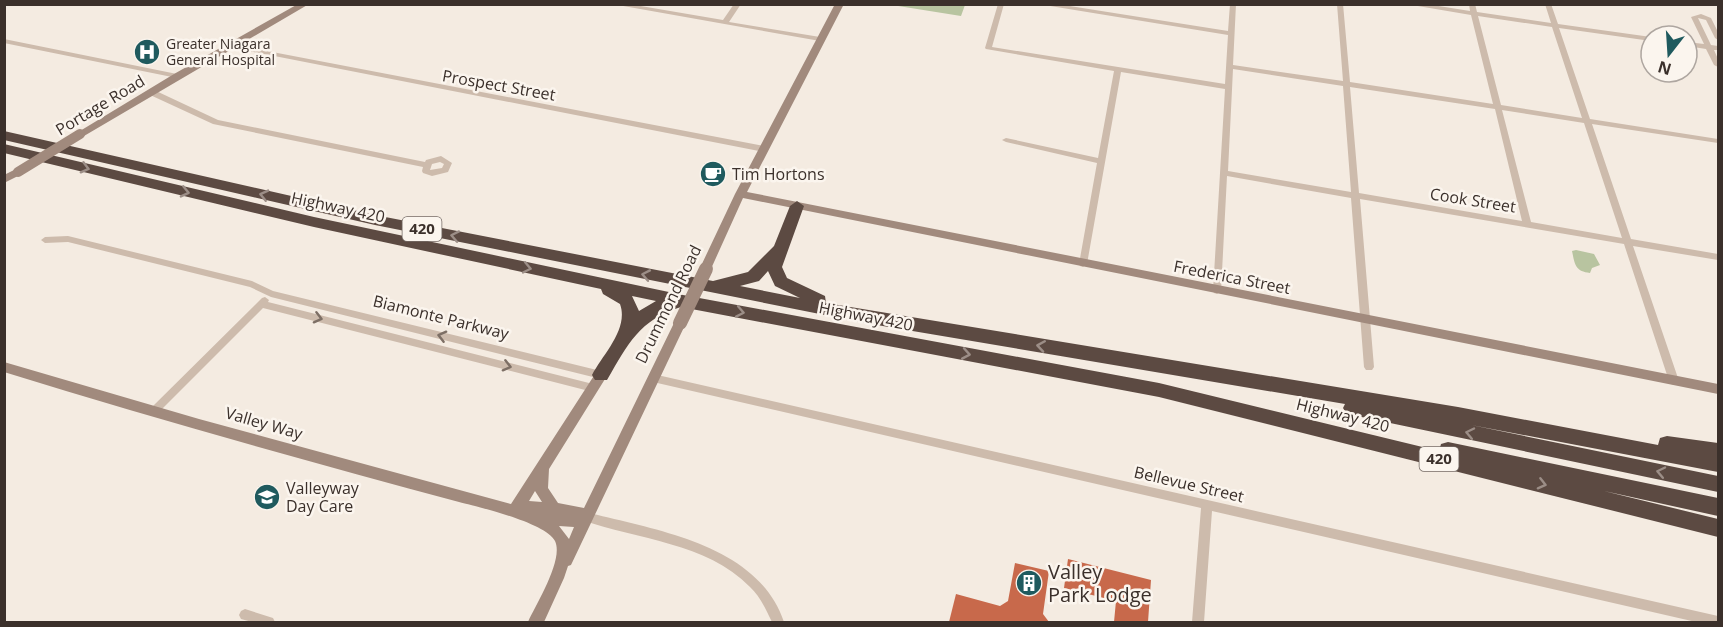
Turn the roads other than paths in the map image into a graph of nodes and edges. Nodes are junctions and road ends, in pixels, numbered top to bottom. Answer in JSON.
{"nodes":[{"id":1,"x":306,"y":4,"type":"edge"},
{"id":2,"x":615,"y":4,"type":"edge"},
{"id":3,"x":738,"y":4,"type":"edge"},
{"id":4,"x":840,"y":4,"type":"edge"},
{"id":5,"x":1001,"y":4,"type":"edge"},
{"id":6,"x":1041,"y":4,"type":"edge"},
{"id":7,"x":1233,"y":4,"type":"edge"},
{"id":8,"x":1340,"y":4,"type":"edge"},
{"id":9,"x":1409,"y":4,"type":"edge"},
{"id":10,"x":1472,"y":4,"type":"edge"},
{"id":11,"x":1548,"y":4,"type":"edge"},
{"id":12,"x":640,"y":7,"type":"edge"},
{"id":13,"x":1474,"y":14,"type":"junction"},
{"id":14,"x":725,"y":23,"type":"junction"},
{"id":15,"x":1556,"y":26,"type":"junction"},
{"id":16,"x":1231,"y":33,"type":"junction"},
{"id":17,"x":1639,"y":37,"type":"edge"},
{"id":18,"x":1719,"y":38,"type":"edge"},
{"id":19,"x":820,"y":39,"type":"junction"},
{"id":20,"x":4,"y":41,"type":"edge"},
{"id":21,"x":230,"y":46,"type":"junction"},
{"id":22,"x":1699,"y":46,"type":"edge"},
{"id":23,"x":1709,"y":47,"type":"junction"},
{"id":24,"x":1719,"y":48,"type":"edge"},
{"id":25,"x":1719,"y":65,"type":"edge"},
{"id":26,"x":1229,"y":66,"type":"junction"},
{"id":27,"x":1118,"y":69,"type":"junction"},
{"id":28,"x":177,"y":76,"type":"junction"},
{"id":29,"x":1346,"y":83,"type":"junction"},
{"id":30,"x":1228,"y":87,"type":"junction"},
{"id":31,"x":151,"y":92,"type":"junction"},
{"id":32,"x":1497,"y":107,"type":"junction"},
{"id":33,"x":1588,"y":121,"type":"junction"},
{"id":34,"x":4,"y":135,"type":"edge"},
{"id":35,"x":1006,"y":141,"type":"dead end"},
{"id":36,"x":1719,"y":141,"type":"edge"},
{"id":37,"x":4,"y":148,"type":"edge"},
{"id":38,"x":764,"y":149,"type":"junction"},
{"id":39,"x":1102,"y":161,"type":"junction"},
{"id":40,"x":426,"y":165,"type":"dead end"},
{"id":41,"x":1223,"y":173,"type":"junction"},
{"id":42,"x":4,"y":180,"type":"edge"},
{"id":43,"x":741,"y":194,"type":"junction"},
{"id":44,"x":1356,"y":196,"type":"junction"},
{"id":45,"x":797,"y":206,"type":"junction"},
{"id":46,"x":1527,"y":224,"type":"junction"},
{"id":47,"x":45,"y":240,"type":"dead end"},
{"id":48,"x":1629,"y":241,"type":"junction"},
{"id":49,"x":780,"y":246,"type":"junction"},
{"id":50,"x":1719,"y":257,"type":"edge"},
{"id":51,"x":1083,"y":264,"type":"junction"},
{"id":52,"x":580,"y":279,"type":"junction"},
{"id":53,"x":703,"y":286,"type":"junction"},
{"id":54,"x":1217,"y":291,"type":"junction"},
{"id":55,"x":271,"y":294,"type":"junction"},
{"id":56,"x":683,"y":301,"type":"junction"},
{"id":57,"x":261,"y":304,"type":"junction"},
{"id":58,"x":865,"y":317,"type":"junction"},
{"id":59,"x":1365,"y":320,"type":"junction"},
{"id":60,"x":625,"y":334,"type":"junction"},
{"id":61,"x":1098,"y":356,"type":"junction"},
{"id":62,"x":4,"y":367,"type":"edge"},
{"id":63,"x":1369,"y":367,"type":"dead end"},
{"id":64,"x":653,"y":378,"type":"junction"},
{"id":65,"x":597,"y":381,"type":"junction"},
{"id":66,"x":1674,"y":381,"type":"junction"},
{"id":67,"x":1719,"y":389,"type":"edge"},
{"id":68,"x":1159,"y":390,"type":"junction"},
{"id":69,"x":155,"y":410,"type":"junction"},
{"id":70,"x":1458,"y":415,"type":"junction"},
{"id":71,"x":1719,"y":451,"type":"edge"},
{"id":72,"x":547,"y":461,"type":"junction"},
{"id":73,"x":1719,"y":464,"type":"edge"},
{"id":74,"x":1719,"y":484,"type":"edge"},
{"id":75,"x":1207,"y":505,"type":"junction"},
{"id":76,"x":1719,"y":507,"type":"edge"},
{"id":77,"x":554,"y":509,"type":"junction"},
{"id":78,"x":521,"y":514,"type":"junction"},
{"id":79,"x":586,"y":517,"type":"junction"},
{"id":80,"x":1719,"y":528,"type":"edge"},
{"id":81,"x":554,"y":584,"type":"junction"},
{"id":82,"x":245,"y":615,"type":"dead end"},
{"id":83,"x":269,"y":622,"type":"edge"},
{"id":84,"x":536,"y":622,"type":"edge"},
{"id":85,"x":778,"y":622,"type":"edge"},
{"id":86,"x":1198,"y":622,"type":"edge"},
{"id":87,"x":1719,"y":622,"type":"edge"}],
"edges":[{"from":1,"to":21,"type":"street","name":"Portage Road"},
{"from":2,"to":12,"type":"street"},
{"from":3,"to":14,"type":"street"},
{"from":4,"to":19,"type":"street","name":"Drummond Road"},
{"from":5,"to":27,"type":"street"},
{"from":6,"to":16,"type":"street"},
{"from":7,"to":16,"type":"street"},
{"from":8,"to":29,"type":"street"},
{"from":9,"to":13,"type":"street"},
{"from":10,"to":13,"type":"street"},
{"from":11,"to":15,"type":"street"},
{"from":12,"to":14,"type":"street"},
{"from":13,"to":15,"type":"street"},
{"from":13,"to":32,"type":"street"},
{"from":14,"to":19,"type":"street"},
{"from":15,"to":17,"type":"street"},
{"from":15,"to":33,"type":"street"},
{"from":16,"to":26,"type":"street"},
{"from":18,"to":23,"type":"street"},
{"from":19,"to":38,"type":"street","name":"Drummond Road"},
{"from":20,"to":28,"type":"street"},
{"from":21,"to":28,"type":"street","name":"Portage Road"},
{"from":21,"to":38,"type":"street","name":"Prospect Street"},
{"from":22,"to":23,"type":"street"},
{"from":23,"to":24,"type":"street"},
{"from":23,"to":25,"type":"street"},
{"from":26,"to":29,"type":"street"},
{"from":26,"to":30,"type":"street"},
{"from":27,"to":30,"type":"street"},
{"from":27,"to":39,"type":"street"},
{"from":28,"to":31,"type":"street","name":"Portage Road"},
{"from":29,"to":32,"type":"street"},
{"from":29,"to":44,"type":"street"},
{"from":30,"to":41,"type":"street"},
{"from":31,"to":40,"type":"street"},
{"from":31,"to":42,"type":"street","name":"Portage Road","bridge":true},
{"from":32,"to":33,"type":"street"},
{"from":32,"to":46,"type":"street"},
{"from":33,"to":36,"type":"street"},
{"from":33,"to":48,"type":"street"},
{"from":53,"to":34,"type":"highway","name":"Highway 420","number":"420","one_way":true},
{"from":35,"to":39,"type":"street"},
{"from":37,"to":52,"type":"highway","name":"Highway 420","number":"420","one_way":true},
{"from":38,"to":43,"type":"street","name":"Drummond Road"},
{"from":39,"to":51,"type":"street"},
{"from":41,"to":44,"type":"street","name":"Cook Street"},
{"from":41,"to":54,"type":"street"},
{"from":43,"to":45,"type":"street","name":"Frederica Street"},
{"from":43,"to":64,"type":"street","name":"Drummond Road","bridge":true},
{"from":44,"to":46,"type":"street","name":"Cook Street"},
{"from":44,"to":59,"type":"street"},
{"from":45,"to":49,"type":"highway"},
{"from":45,"to":51,"type":"street","name":"Frederica Street"},
{"from":46,"to":48,"type":"street","name":"Cook Street"},
{"from":47,"to":55,"type":"street","name":"Biamonte Parkway"},
{"from":48,"to":50,"type":"street","name":"Cook Street"},
{"from":48,"to":66,"type":"street"},
{"from":49,"to":53,"type":"highway"},
{"from":49,"to":58,"type":"highway"},
{"from":51,"to":54,"type":"street","name":"Frederica Street"},
{"from":52,"to":56,"type":"highway","name":"Highway 420","number":"420"},
{"from":52,"to":60,"type":"highway"},
{"from":53,"to":58,"type":"highway","name":"Highway 420","number":"420"},
{"from":54,"to":59,"type":"street","name":"Frederica Street"},
{"from":55,"to":57,"type":"street"},
{"from":65,"to":55,"type":"street","name":"Biamonte Parkway","one_way":true},
{"from":56,"to":60,"type":"highway"},
{"from":56,"to":68,"type":"highway","name":"Highway 420","number":"420","one_way":true},
{"from":57,"to":65,"type":"street","name":"Biamonte Parkway","one_way":true},
{"from":57,"to":69,"type":"street"},
{"from":61,"to":58,"type":"highway","name":"Highway 420","number":"420","one_way":true},
{"from":59,"to":63,"type":"street"},
{"from":59,"to":66,"type":"street","name":"Frederica Street"},
{"from":60,"to":65,"type":"highway"},
{"from":61,"to":70,"type":"highway","name":"Highway 420","number":"420"},
{"from":74,"to":61,"type":"highway","one_way":true},
{"from":62,"to":69,"type":"street","name":"Valley Way"},
{"from":64,"to":75,"type":"street","name":"Bellevue Street"},
{"from":64,"to":79,"type":"street","name":"Drummond Road"},
{"from":65,"to":72,"type":"street"},
{"from":66,"to":67,"type":"street","name":"Frederica Street"},
{"from":68,"to":76,"type":"highway"},
{"from":68,"to":80,"type":"highway","name":"Highway 420","number":"420","one_way":true},
{"from":69,"to":78,"type":"street","name":"Valley Way"},
{"from":70,"to":71,"type":"highway"},
{"from":70,"to":73,"type":"highway","name":"Highway 420","number":"420"},
{"from":72,"to":77,"type":"street"},
{"from":72,"to":78,"type":"street"},
{"from":75,"to":86,"type":"street"},
{"from":75,"to":87,"type":"street","name":"Bellevue Street"},
{"from":77,"to":78,"type":"street","name":"Valley Way"},
{"from":77,"to":79,"type":"street","name":"Valley Way"},
{"from":78,"to":79,"type":"street","name":"Valley Way"},
{"from":78,"to":81,"type":"street"},
{"from":79,"to":81,"type":"street","name":"Drummond Road"},
{"from":79,"to":85,"type":"street","name":"Valley Way"},
{"from":81,"to":84,"type":"street","name":"Drummond Road"},
{"from":82,"to":83,"type":"street"}]}
